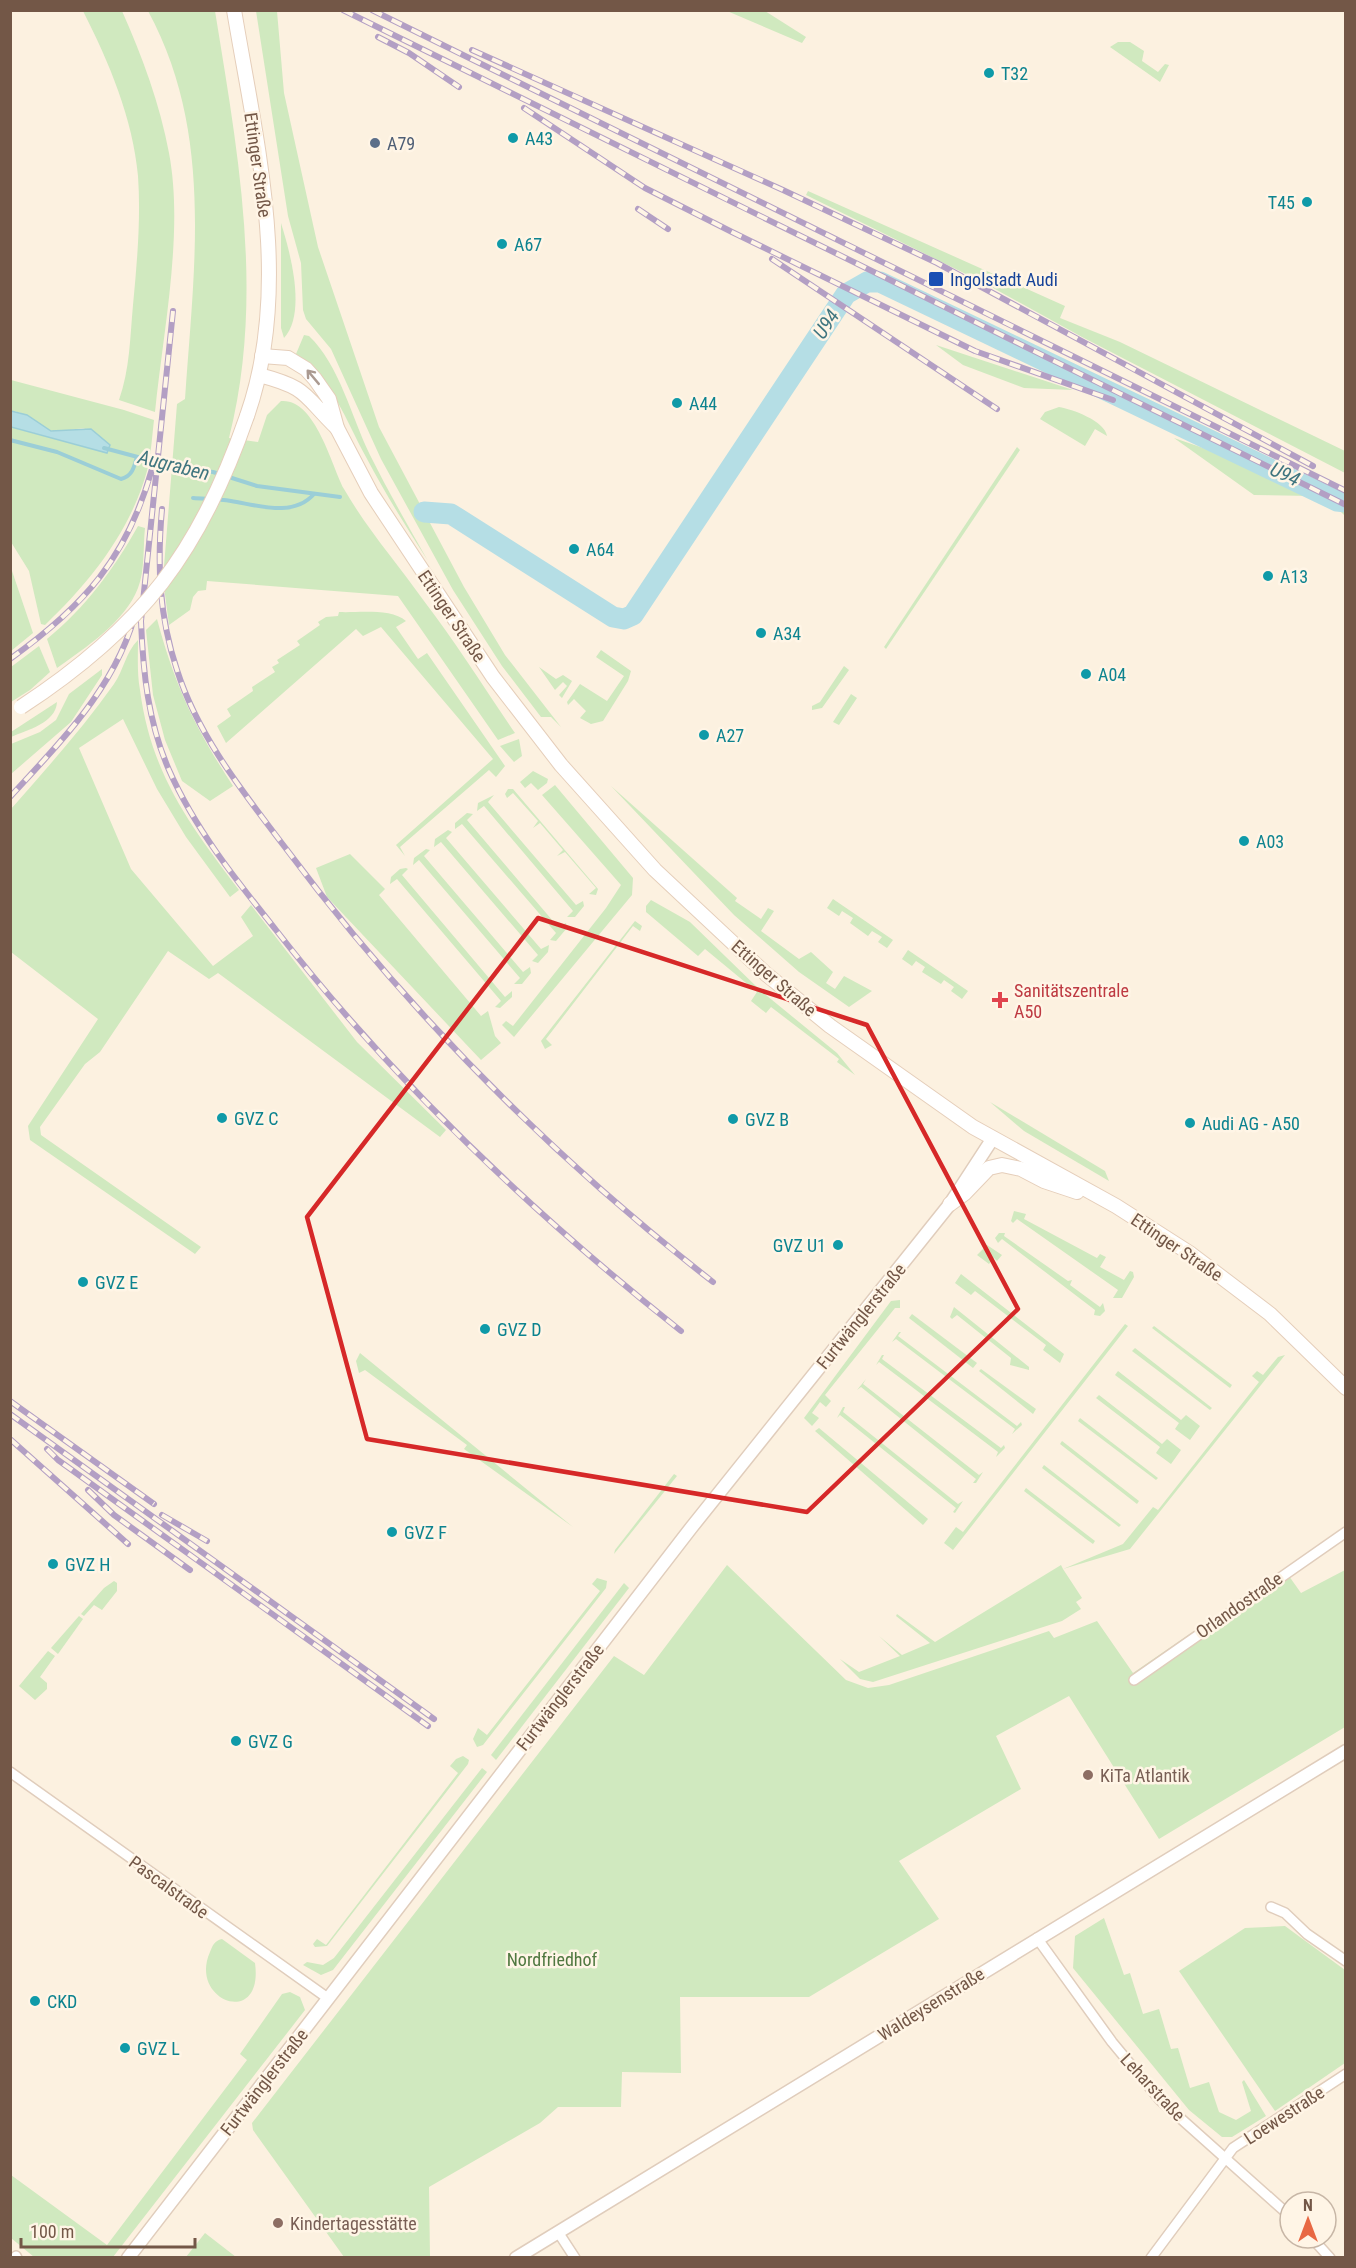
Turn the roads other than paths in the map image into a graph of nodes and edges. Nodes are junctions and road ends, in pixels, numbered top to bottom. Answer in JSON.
{"nodes":[{"id":1,"x":234,"y":10,"type":"edge"},
{"id":2,"x":262,"y":356,"type":"junction"},
{"id":3,"x":259,"y":375,"type":"junction"},
{"id":4,"x":337,"y":428,"type":"junction"},
{"id":5,"x":16,"y":710,"type":"edge"},
{"id":6,"x":993,"y":1138,"type":"junction"},
{"id":7,"x":1091,"y":1193,"type":"junction"},
{"id":8,"x":950,"y":1204,"type":"junction"},
{"id":9,"x":1346,"y":1388,"type":"edge"},
{"id":10,"x":1346,"y":1532,"type":"edge"},
{"id":11,"x":1134,"y":1680,"type":"dead end"},
{"id":12,"x":1346,"y":1750,"type":"edge"},
{"id":13,"x":10,"y":1772,"type":"edge"},
{"id":14,"x":1271,"y":1907,"type":"dead end"},
{"id":15,"x":1037,"y":1938,"type":"junction"},
{"id":16,"x":1346,"y":1961,"type":"edge"},
{"id":17,"x":329,"y":1999,"type":"junction"},
{"id":18,"x":1346,"y":2074,"type":"edge"},
{"id":19,"x":1224,"y":2159,"type":"junction"},
{"id":20,"x":1278,"y":2206,"type":"edge"},
{"id":21,"x":558,"y":2232,"type":"junction"},
{"id":22,"x":128,"y":2258,"type":"edge"},
{"id":23,"x":516,"y":2258,"type":"edge"},
{"id":24,"x":575,"y":2258,"type":"edge"},
{"id":25,"x":1151,"y":2258,"type":"edge"}],
"edges":[{"from":1,"to":2,"type":"main road","name":"Ettinger Straße"},
{"from":2,"to":3,"type":"main road","name":"Ettinger Straße"},
{"from":4,"to":2,"type":"main road","name":"Ettinger Straße","one_way":true},
{"from":3,"to":4,"type":"main road","name":"Ettinger Straße"},
{"from":3,"to":5,"type":"main road","bridge":true},
{"from":4,"to":6,"type":"main road","name":"Ettinger Straße"},
{"from":6,"to":7,"type":"main road","name":"Ettinger Straße"},
{"from":6,"to":8,"type":"street","name":"Furtwänglerstraße"},
{"from":7,"to":8,"type":"main road"},
{"from":7,"to":9,"type":"main road","name":"Ettinger Straße"},
{"from":8,"to":17,"type":"street","name":"Furtwänglerstraße"},
{"from":10,"to":11,"type":"street","name":"Orlandostraße"},
{"from":12,"to":15,"type":"street","name":"Waldeysenstraße"},
{"from":13,"to":17,"type":"street","name":"Pascalstraße"},
{"from":14,"to":16,"type":"street"},
{"from":15,"to":19,"type":"street","name":"Leharstraße"},
{"from":15,"to":21,"type":"street","name":"Waldeysenstraße"},
{"from":17,"to":22,"type":"street","name":"Furtwänglerstraße"},
{"from":18,"to":19,"type":"street","name":"Loewestraße"},
{"from":19,"to":20,"type":"street","name":"Leharstraße"},
{"from":19,"to":25,"type":"street","name":"Loewestraße"},
{"from":21,"to":23,"type":"street","name":"Waldeysenstraße"},
{"from":21,"to":24,"type":"street"}]}
